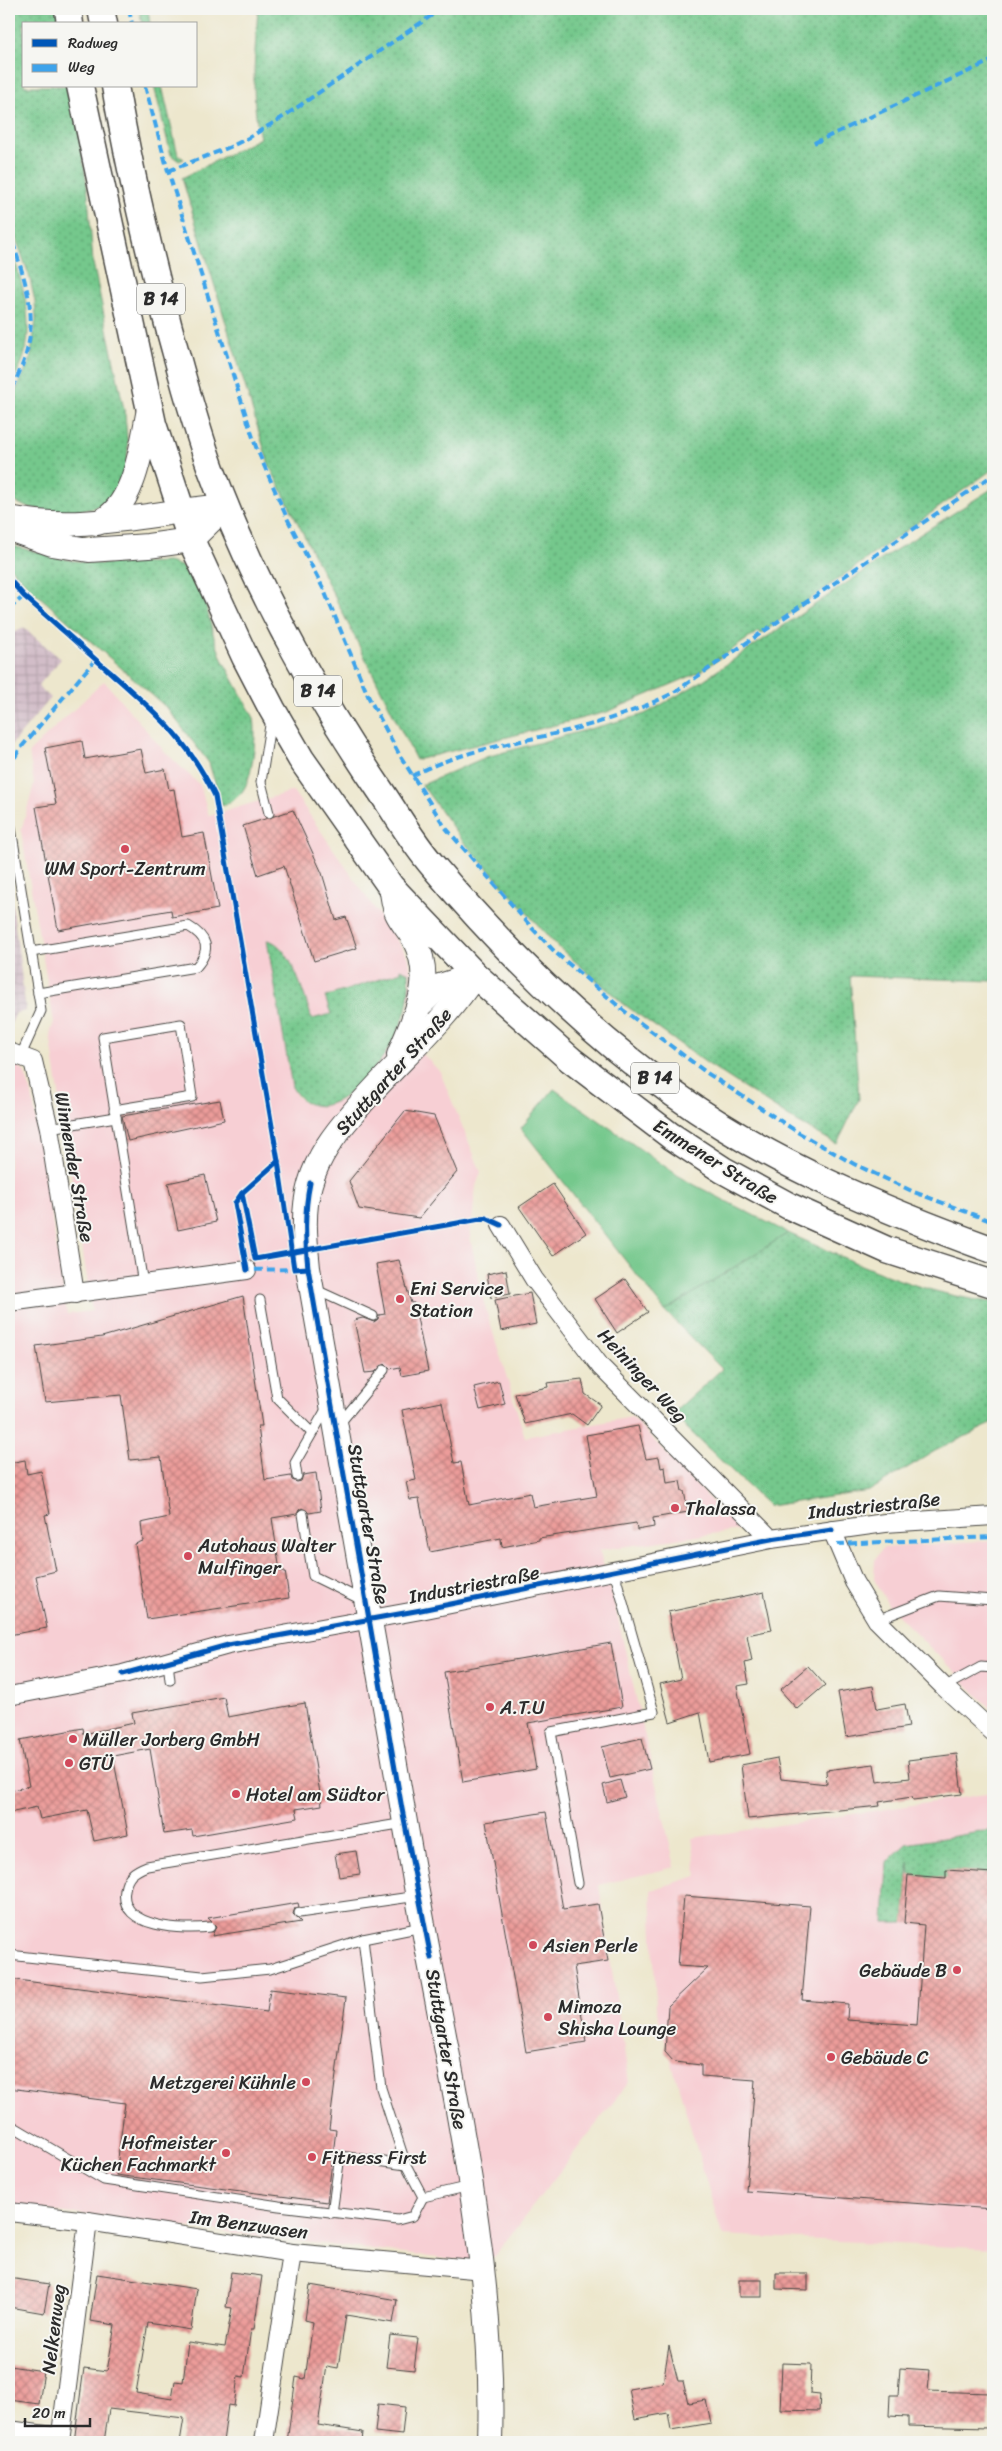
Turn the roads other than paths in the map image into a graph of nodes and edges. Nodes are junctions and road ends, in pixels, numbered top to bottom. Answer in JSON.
{"nodes":[{"id":1,"x":68,"y":9,"type":"edge"},
{"id":2,"x":101,"y":9,"type":"edge"},
{"id":3,"x":70,"y":22,"type":"edge"},
{"id":4,"x":104,"y":22,"type":"edge"},
{"id":5,"x":80,"y":88,"type":"edge"},
{"id":6,"x":115,"y":88,"type":"edge"},
{"id":7,"x":149,"y":409,"type":"junction"},
{"id":8,"x":226,"y":506,"type":"junction"},
{"id":9,"x":180,"y":510,"type":"junction"},
{"id":10,"x":9,"y":518,"type":"edge"},
{"id":11,"x":94,"y":524,"type":"junction"},
{"id":12,"x":9,"y":529,"type":"edge"},
{"id":13,"x":191,"y":540,"type":"junction"},
{"id":14,"x":272,"y":709,"type":"junction"},
{"id":15,"x":269,"y":813,"type":"dead end"},
{"id":16,"x":9,"y":816,"type":"edge"},
{"id":17,"x":391,"y":887,"type":"junction"},
{"id":18,"x":501,"y":942,"type":"junction"},
{"id":19,"x":31,"y":952,"type":"junction"},
{"id":20,"x":475,"y":975,"type":"junction"},
{"id":21,"x":38,"y":993,"type":"junction"},
{"id":22,"x":421,"y":1004,"type":"junction"},
{"id":23,"x":15,"y":1053,"type":"edge"},
{"id":24,"x":396,"y":1065,"type":"junction"},
{"id":25,"x":115,"y":1114,"type":"junction"},
{"id":26,"x":48,"y":1128,"type":"junction"},
{"id":27,"x":501,"y":1226,"type":"dead end"},
{"id":28,"x":993,"y":1250,"type":"edge"},
{"id":29,"x":247,"y":1270,"type":"dead end"},
{"id":30,"x":143,"y":1284,"type":"junction"},
{"id":31,"x":993,"y":1284,"type":"edge"},
{"id":32,"x":312,"y":1288,"type":"junction"},
{"id":33,"x":75,"y":1294,"type":"junction"},
{"id":34,"x":260,"y":1300,"type":"dead end"},
{"id":35,"x":9,"y":1302,"type":"edge"},
{"id":36,"x":373,"y":1316,"type":"dead end"},
{"id":37,"x":384,"y":1370,"type":"dead end"},
{"id":38,"x":332,"y":1399,"type":"junction"},
{"id":39,"x":337,"y":1427,"type":"junction"},
{"id":40,"x":312,"y":1433,"type":"junction"},
{"id":41,"x":297,"y":1476,"type":"dead end"},
{"id":42,"x":303,"y":1514,"type":"dead end"},
{"id":43,"x":993,"y":1516,"type":"edge"},
{"id":44,"x":832,"y":1530,"type":"junction"},
{"id":45,"x":771,"y":1539,"type":"junction"},
{"id":46,"x":614,"y":1571,"type":"junction"},
{"id":47,"x":993,"y":1600,"type":"edge"},
{"id":48,"x":368,"y":1611,"type":"junction"},
{"id":49,"x":877,"y":1620,"type":"junction"},
{"id":50,"x":168,"y":1662,"type":"junction"},
{"id":51,"x":993,"y":1668,"type":"edge"},
{"id":52,"x":170,"y":1680,"type":"dead end"},
{"id":53,"x":944,"y":1687,"type":"junction"},
{"id":54,"x":9,"y":1696,"type":"edge"},
{"id":55,"x":993,"y":1732,"type":"edge"},
{"id":56,"x":405,"y":1823,"type":"junction"},
{"id":57,"x":578,"y":1883,"type":"dead end"},
{"id":58,"x":418,"y":1896,"type":"junction"},
{"id":59,"x":300,"y":1913,"type":"dead end"},
{"id":60,"x":210,"y":1927,"type":"dead end"},
{"id":61,"x":425,"y":1927,"type":"junction"},
{"id":62,"x":363,"y":1939,"type":"junction"},
{"id":63,"x":9,"y":1955,"type":"edge"},
{"id":64,"x":9,"y":2124,"type":"edge"},
{"id":65,"x":406,"y":2165,"type":"junction"},
{"id":66,"x":470,"y":2186,"type":"junction"},
{"id":67,"x":423,"y":2197,"type":"junction"},
{"id":68,"x":9,"y":2212,"type":"edge"},
{"id":69,"x":332,"y":2213,"type":"junction"},
{"id":70,"x":88,"y":2221,"type":"junction"},
{"id":71,"x":292,"y":2253,"type":"junction"},
{"id":72,"x":484,"y":2270,"type":"junction"},
{"id":73,"x":9,"y":2430,"type":"edge"},
{"id":74,"x":60,"y":2440,"type":"edge"},
{"id":75,"x":264,"y":2442,"type":"edge"},
{"id":76,"x":490,"y":2442,"type":"edge"}],
"edges":[{"from":1,"to":3,"type":"main road"},
{"from":2,"to":4,"type":"main road"},
{"from":5,"to":7,"type":"main road","number":"B 14"},
{"from":6,"to":8,"type":"main road","number":"B 14"},
{"from":7,"to":9,"type":"main road","number":"B 14"},
{"from":7,"to":11,"type":"street"},
{"from":8,"to":9,"type":"street"},
{"from":8,"to":13,"type":"street"},
{"from":8,"to":18,"type":"main road","number":"B 14"},
{"from":9,"to":11,"type":"street"},
{"from":9,"to":13,"type":"main road","number":"B 14"},
{"from":10,"to":11,"type":"street"},
{"from":12,"to":13,"type":"street"},
{"from":13,"to":14,"type":"main road","number":"B 14"},
{"from":14,"to":15,"type":"lane"},
{"from":14,"to":17,"type":"main road","number":"B 14"},
{"from":16,"to":19,"type":"lane","name":"Winnender Straße"},
{"from":17,"to":20,"type":"main road","number":"B 14"},
{"from":17,"to":22,"type":"street"},
{"from":18,"to":20,"type":"main road"},
{"from":18,"to":28,"type":"main road","name":"Emmener Straße","number":"B 14"},
{"from":19,"to":21,"type":"lane","name":"Winnender Straße"},
{"from":19,"to":21,"type":"lane"},
{"from":20,"to":22,"type":"street"},
{"from":20,"to":24,"type":"street","name":"Stuttgarter Straße"},
{"from":20,"to":31,"type":"main road","name":"Emmener Straße","number":"B 14"},
{"from":21,"to":23,"type":"lane","name":"Winnender Straße"},
{"from":22,"to":24,"type":"street"},
{"from":23,"to":26,"type":"street","name":"Winnender Straße"},
{"from":24,"to":32,"type":"street","name":"Stuttgarter Straße"},
{"from":25,"to":25,"type":"lane"},
{"from":25,"to":26,"type":"lane"},
{"from":25,"to":30,"type":"lane"},
{"from":26,"to":33,"type":"street","name":"Winnender Straße"},
{"from":27,"to":45,"type":"street","name":"Heininger Weg"},
{"from":29,"to":30,"type":"street"},
{"from":30,"to":33,"type":"street"},
{"from":32,"to":36,"type":"lane"},
{"from":32,"to":38,"type":"street","name":"Stuttgarter Straße"},
{"from":33,"to":35,"type":"street"},
{"from":34,"to":40,"type":"lane"},
{"from":37,"to":39,"type":"lane"},
{"from":38,"to":39,"type":"street","name":"Stuttgarter Straße"},
{"from":38,"to":40,"type":"lane"},
{"from":39,"to":48,"type":"street","name":"Stuttgarter Straße"},
{"from":40,"to":41,"type":"lane"},
{"from":42,"to":48,"type":"lane"},
{"from":43,"to":44,"type":"street","name":"Industriestraße"},
{"from":44,"to":45,"type":"street","name":"Industriestraße"},
{"from":44,"to":49,"type":"street"},
{"from":45,"to":46,"type":"street","name":"Industriestraße"},
{"from":46,"to":48,"type":"street","name":"Industriestraße"},
{"from":46,"to":57,"type":"lane"},
{"from":47,"to":49,"type":"lane"},
{"from":48,"to":50,"type":"street","name":"Industriestraße"},
{"from":48,"to":56,"type":"street","name":"Stuttgarter Straße"},
{"from":49,"to":53,"type":"street"},
{"from":50,"to":52,"type":"lane"},
{"from":50,"to":54,"type":"street","name":"Industriestraße"},
{"from":51,"to":53,"type":"lane"},
{"from":53,"to":55,"type":"street"},
{"from":56,"to":58,"type":"street","name":"Stuttgarter Straße"},
{"from":56,"to":60,"type":"lane"},
{"from":58,"to":59,"type":"lane"},
{"from":58,"to":61,"type":"street","name":"Stuttgarter Straße"},
{"from":61,"to":62,"type":"lane"},
{"from":61,"to":66,"type":"street","name":"Stuttgarter Straße"},
{"from":62,"to":63,"type":"lane"},
{"from":62,"to":65,"type":"lane"},
{"from":64,"to":69,"type":"lane"},
{"from":65,"to":67,"type":"lane"},
{"from":65,"to":69,"type":"lane"},
{"from":66,"to":67,"type":"lane"},
{"from":66,"to":72,"type":"street","name":"Stuttgarter Straße"},
{"from":67,"to":69,"type":"lane"},
{"from":68,"to":70,"type":"street","name":"Im Benzwasen"},
{"from":70,"to":71,"type":"street","name":"Im Benzwasen"},
{"from":70,"to":74,"type":"street","name":"Nelkenweg"},
{"from":71,"to":72,"type":"street","name":"Im Benzwasen"},
{"from":71,"to":75,"type":"street"},
{"from":72,"to":76,"type":"street","name":"Stuttgarter Straße"},
{"from":73,"to":74,"type":"street"}]}
